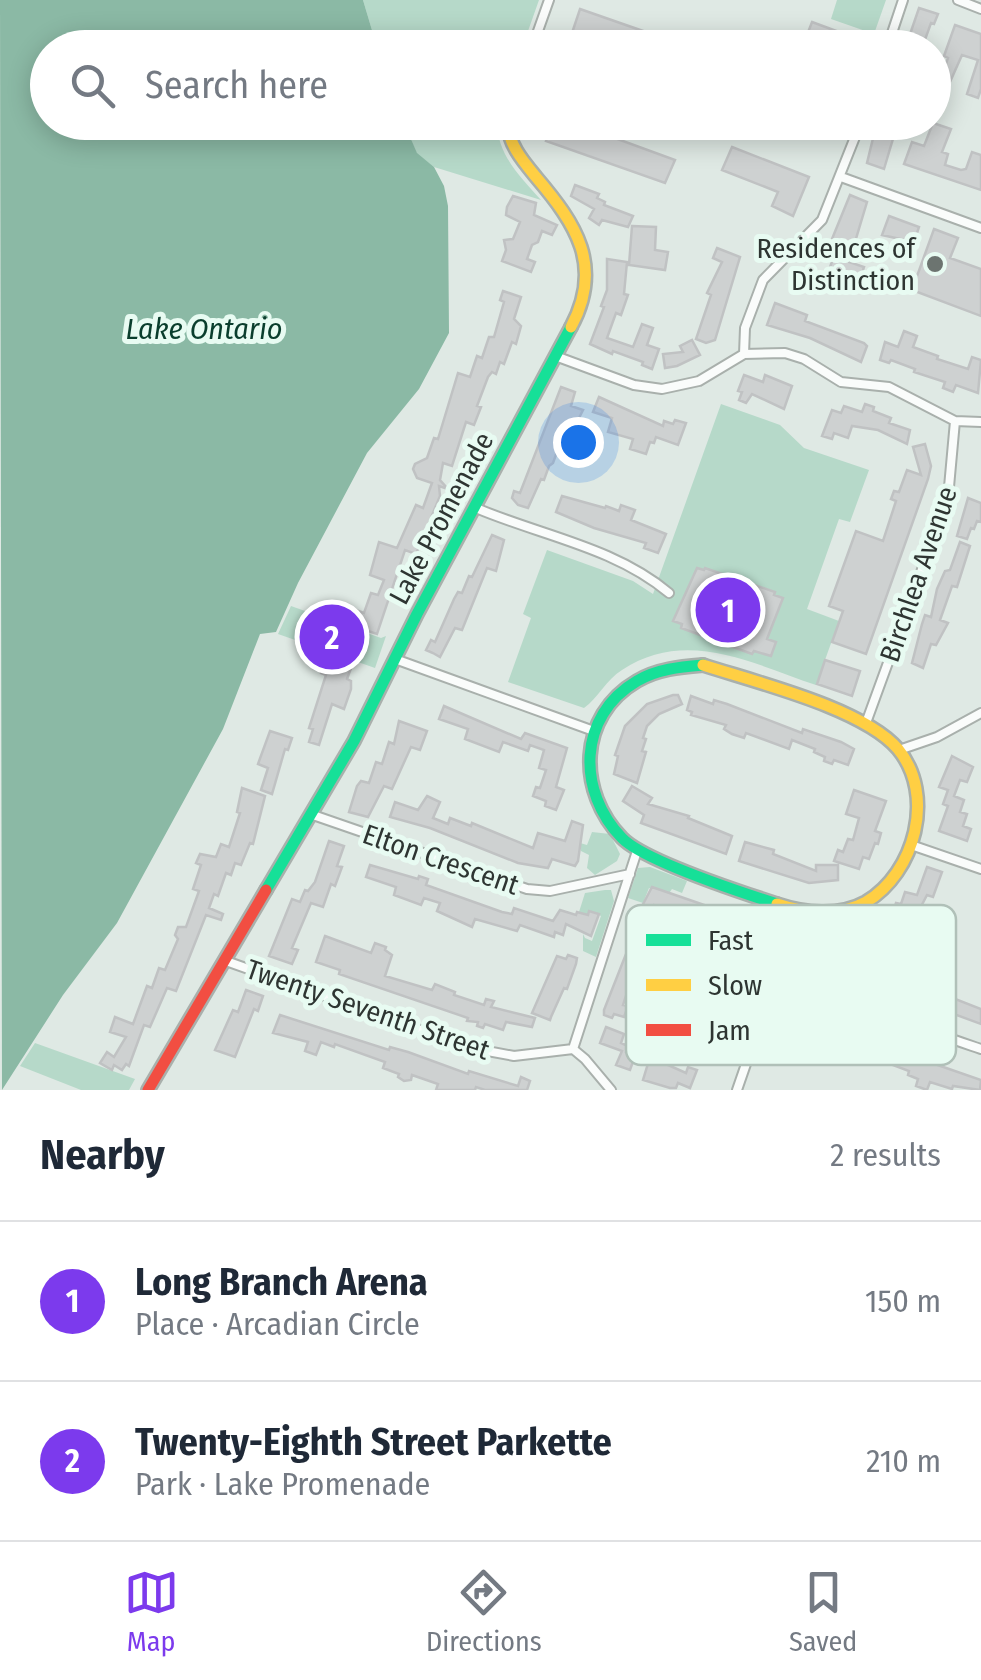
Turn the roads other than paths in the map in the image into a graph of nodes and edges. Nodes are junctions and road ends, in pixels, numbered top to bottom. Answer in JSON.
{"nodes":[{"id":1,"x":549,"y":0,"type":"edge"},
{"id":2,"x":903,"y":0,"type":"edge"},
{"id":3,"x":958,"y":0,"type":"edge"},
{"id":4,"x":981,"y":8,"type":"edge"},
{"id":5,"x":538,"y":30,"type":"edge"},
{"id":6,"x":893,"y":30,"type":"edge"},
{"id":7,"x":511,"y":140,"type":"edge"},
{"id":8,"x":855,"y":140,"type":"edge"},
{"id":9,"x":842,"y":177,"type":"junction"},
{"id":10,"x":981,"y":228,"type":"edge"},
{"id":11,"x":744,"y":354,"type":"junction"},
{"id":12,"x":558,"y":357,"type":"junction"},
{"id":13,"x":955,"y":422,"type":"junction"},
{"id":14,"x":981,"y":422,"type":"edge"},
{"id":15,"x":476,"y":508,"type":"junction"},
{"id":16,"x":670,"y":593,"type":"dead end"},
{"id":17,"x":395,"y":659,"type":"junction"},
{"id":18,"x":981,"y":713,"type":"edge"},
{"id":19,"x":866,"y":723,"type":"junction"},
{"id":20,"x":592,"y":730,"type":"junction"},
{"id":21,"x":899,"y":750,"type":"junction"},
{"id":22,"x":313,"y":816,"type":"junction"},
{"id":23,"x":914,"y":846,"type":"junction"},
{"id":24,"x":638,"y":850,"type":"junction"},
{"id":25,"x":981,"y":869,"type":"edge"},
{"id":26,"x":630,"y":874,"type":"junction"},
{"id":27,"x":867,"y":901,"type":"junction"},
{"id":28,"x":783,"y":905,"type":"edge"},
{"id":29,"x":855,"y":905,"type":"edge"},
{"id":30,"x":867,"y":905,"type":"edge"},
{"id":31,"x":226,"y":961,"type":"junction"},
{"id":32,"x":956,"y":1039,"type":"edge"},
{"id":33,"x":572,"y":1049,"type":"junction"},
{"id":34,"x":981,"y":1049,"type":"edge"},
{"id":35,"x":746,"y":1065,"type":"edge"},
{"id":36,"x":148,"y":1090,"type":"edge"},
{"id":37,"x":611,"y":1090,"type":"edge"},
{"id":38,"x":737,"y":1090,"type":"edge"}],
"edges":[{"from":1,"to":5,"type":"street"},
{"from":2,"to":6,"type":"street"},
{"from":3,"to":4,"type":"street"},
{"from":7,"to":12,"type":"street","name":"Lake Promenade"},
{"from":8,"to":9,"type":"street"},
{"from":9,"to":10,"type":"street"},
{"from":9,"to":11,"type":"street"},
{"from":11,"to":12,"type":"street"},
{"from":11,"to":13,"type":"street"},
{"from":12,"to":15,"type":"street","name":"Lake Promenade"},
{"from":13,"to":14,"type":"street"},
{"from":13,"to":19,"type":"street","name":"Birchlea Avenue"},
{"from":15,"to":16,"type":"street"},
{"from":15,"to":17,"type":"street","name":"Lake Promenade"},
{"from":17,"to":20,"type":"street"},
{"from":17,"to":22,"type":"street","name":"Lake Promenade"},
{"from":18,"to":21,"type":"street"},
{"from":19,"to":20,"type":"street"},
{"from":19,"to":21,"type":"street"},
{"from":20,"to":24,"type":"street"},
{"from":21,"to":23,"type":"street"},
{"from":22,"to":26,"type":"street","name":"Elton Crescent"},
{"from":22,"to":31,"type":"street","name":"Lake Promenade"},
{"from":23,"to":25,"type":"street"},
{"from":23,"to":27,"type":"street"},
{"from":24,"to":26,"type":"street"},
{"from":24,"to":28,"type":"street"},
{"from":26,"to":33,"type":"street"},
{"from":27,"to":29,"type":"street"},
{"from":27,"to":30,"type":"street"},
{"from":31,"to":33,"type":"street","name":"Twenty Seventh Street"},
{"from":31,"to":36,"type":"street","name":"Lake Promenade"},
{"from":32,"to":34,"type":"street"},
{"from":33,"to":37,"type":"street"},
{"from":35,"to":38,"type":"street"}]}
